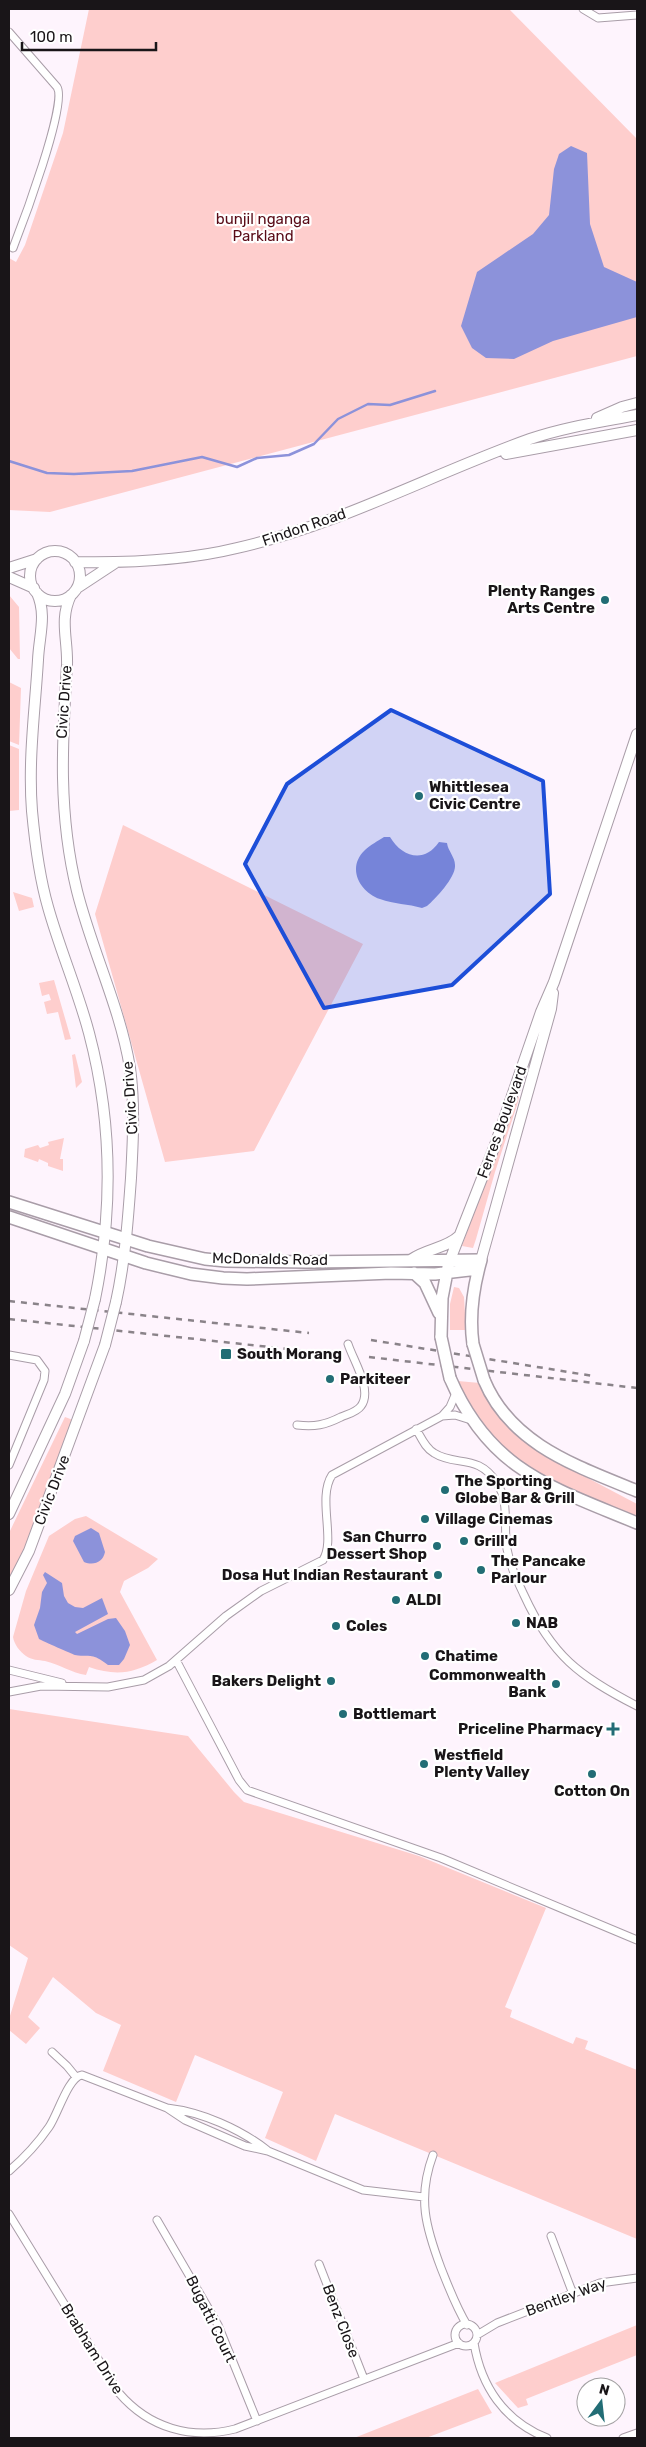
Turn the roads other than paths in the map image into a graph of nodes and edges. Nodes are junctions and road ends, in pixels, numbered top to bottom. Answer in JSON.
{"nodes":[{"id":1,"x":583,"y":9,"type":"edge"},
{"id":2,"x":637,"y":15,"type":"edge"},
{"id":3,"x":9,"y":32,"type":"edge"},
{"id":4,"x":13,"y":248,"type":"dead end"},
{"id":5,"x":637,"y":403,"type":"edge"},
{"id":6,"x":637,"y":415,"type":"edge"},
{"id":7,"x":580,"y":426,"type":"junction"},
{"id":8,"x":637,"y":430,"type":"edge"},
{"id":9,"x":483,"y":459,"type":"junction"},
{"id":10,"x":36,"y":559,"type":"junction"},
{"id":11,"x":75,"y":562,"type":"junction"},
{"id":12,"x":116,"y":563,"type":"junction"},
{"id":13,"x":9,"y":568,"type":"edge"},
{"id":14,"x":9,"y":578,"type":"edge"},
{"id":15,"x":36,"y":591,"type":"junction"},
{"id":16,"x":74,"y":591,"type":"junction"},
{"id":17,"x":637,"y":734,"type":"edge"},
{"id":18,"x":554,"y":982,"type":"junction"},
{"id":19,"x":9,"y":1202,"type":"edge"},
{"id":20,"x":9,"y":1217,"type":"edge"},
{"id":21,"x":105,"y":1233,"type":"junction"},
{"id":22,"x":459,"y":1235,"type":"junction"},
{"id":23,"x":126,"y":1239,"type":"junction"},
{"id":24,"x":103,"y":1250,"type":"junction"},
{"id":25,"x":124,"y":1256,"type":"junction"},
{"id":26,"x":412,"y":1259,"type":"junction"},
{"id":27,"x":450,"y":1260,"type":"junction"},
{"id":28,"x":479,"y":1264,"type":"junction"},
{"id":29,"x":414,"y":1273,"type":"junction"},
{"id":30,"x":446,"y":1273,"type":"junction"},
{"id":31,"x":441,"y":1316,"type":"junction"},
{"id":32,"x":348,"y":1344,"type":"dead end"},
{"id":33,"x":9,"y":1355,"type":"edge"},
{"id":34,"x":456,"y":1393,"type":"junction"},
{"id":35,"x":442,"y":1416,"type":"junction"},
{"id":36,"x":471,"y":1420,"type":"junction"},
{"id":37,"x":297,"y":1425,"type":"dead end"},
{"id":38,"x":416,"y":1429,"type":"junction"},
{"id":39,"x":9,"y":1465,"type":"edge"},
{"id":40,"x":637,"y":1491,"type":"edge"},
{"id":41,"x":9,"y":1514,"type":"edge"},
{"id":42,"x":637,"y":1523,"type":"edge"},
{"id":43,"x":9,"y":1590,"type":"edge"},
{"id":44,"x":176,"y":1660,"type":"junction"},
{"id":45,"x":9,"y":1670,"type":"edge"},
{"id":46,"x":72,"y":1685,"type":"junction"},
{"id":47,"x":9,"y":1692,"type":"edge"},
{"id":48,"x":637,"y":1706,"type":"edge"},
{"id":49,"x":637,"y":1940,"type":"edge"},
{"id":50,"x":51,"y":2052,"type":"dead end"},
{"id":51,"x":76,"y":2077,"type":"junction"},
{"id":52,"x":433,"y":2155,"type":"dead end"},
{"id":53,"x":9,"y":2171,"type":"edge"},
{"id":54,"x":424,"y":2197,"type":"junction"},
{"id":55,"x":9,"y":2214,"type":"edge"},
{"id":56,"x":157,"y":2220,"type":"dead end"},
{"id":57,"x":551,"y":2236,"type":"dead end"},
{"id":58,"x":318,"y":2264,"type":"dead end"},
{"id":59,"x":637,"y":2278,"type":"edge"},
{"id":60,"x":573,"y":2294,"type":"junction"},
{"id":61,"x":456,"y":2306,"type":"junction"},
{"id":62,"x":459,"y":2327,"type":"junction"},
{"id":63,"x":472,"y":2329,"type":"junction"},
{"id":64,"x":455,"y":2335,"type":"junction"},
{"id":65,"x":474,"y":2343,"type":"junction"},
{"id":66,"x":462,"y":2345,"type":"junction"},
{"id":67,"x":438,"y":2350,"type":"junction"},
{"id":68,"x":477,"y":2363,"type":"junction"},
{"id":69,"x":364,"y":2379,"type":"junction"},
{"id":70,"x":257,"y":2421,"type":"junction"},
{"id":71,"x":636,"y":2435,"type":"edge"},
{"id":72,"x":534,"y":2436,"type":"edge"},
{"id":73,"x":546,"y":2438,"type":"edge"},
{"id":74,"x":623,"y":2438,"type":"edge"}],
"edges":[{"from":1,"to":2,"type":"street"},
{"from":3,"to":4,"type":"street"},
{"from":5,"to":7,"type":"main road"},
{"from":6,"to":7,"type":"main road","name":"Findon Road"},
{"from":7,"to":9,"type":"main road","name":"Findon Road"},
{"from":8,"to":9,"type":"main road","name":"Findon Road"},
{"from":9,"to":12,"type":"main road","name":"Findon Road"},
{"from":10,"to":11,"type":"main road"},
{"from":10,"to":13,"type":"main road"},
{"from":10,"to":15,"type":"main road"},
{"from":11,"to":12,"type":"main road","name":"Findon Road"},
{"from":11,"to":16,"type":"main road"},
{"from":12,"to":16,"type":"main road","name":"Findon Road"},
{"from":14,"to":15,"type":"main road"},
{"from":15,"to":16,"type":"main road"},
{"from":15,"to":21,"type":"main road","name":"Civic Drive"},
{"from":16,"to":23,"type":"main road","name":"Civic Drive"},
{"from":17,"to":18,"type":"main road","name":"Ferres Boulevard"},
{"from":18,"to":22,"type":"main road","name":"Ferres Boulevard"},
{"from":18,"to":28,"type":"main road","name":"Ferres Boulevard"},
{"from":19,"to":21,"type":"main road","name":"McDonalds Road"},
{"from":20,"to":24,"type":"main road","name":"McDonalds Road"},
{"from":21,"to":23,"type":"main road","name":"McDonalds Road"},
{"from":21,"to":24,"type":"main road","name":"Civic Drive"},
{"from":22,"to":26,"type":"main road"},
{"from":22,"to":27,"type":"main road","name":"Ferres Boulevard"},
{"from":23,"to":25,"type":"main road","name":"Civic Drive"},
{"from":23,"to":26,"type":"main road","name":"McDonalds Road"},
{"from":24,"to":25,"type":"main road","name":"McDonalds Road"},
{"from":24,"to":41,"type":"main road","name":"Civic Drive","bridge":true},
{"from":25,"to":29,"type":"main road","name":"McDonalds Road"},
{"from":25,"to":43,"type":"main road","name":"Civic Drive","bridge":true},
{"from":26,"to":27,"type":"main road","name":"McDonalds Road"},
{"from":27,"to":28,"type":"main road","name":"McDonalds Road"},
{"from":27,"to":30,"type":"main road"},
{"from":28,"to":30,"type":"main road","name":"McDonalds Road"},
{"from":28,"to":40,"type":"main road","bridge":true},
{"from":29,"to":30,"type":"main road","name":"McDonalds Road"},
{"from":29,"to":31,"type":"main road"},
{"from":30,"to":31,"type":"main road"},
{"from":31,"to":34,"type":"main road","bridge":true},
{"from":32,"to":37,"type":"street"},
{"from":33,"to":39,"type":"street"},
{"from":34,"to":35,"type":"street"},
{"from":34,"to":36,"type":"main road"},
{"from":35,"to":36,"type":"street"},
{"from":35,"to":38,"type":"street"},
{"from":36,"to":42,"type":"main road"},
{"from":38,"to":44,"type":"street"},
{"from":38,"to":48,"type":"street"},
{"from":44,"to":46,"type":"street"},
{"from":44,"to":49,"type":"street"},
{"from":45,"to":46,"type":"street"},
{"from":46,"to":47,"type":"street"},
{"from":50,"to":51,"type":"street"},
{"from":51,"to":53,"type":"street"},
{"from":51,"to":54,"type":"street"},
{"from":52,"to":54,"type":"street"},
{"from":54,"to":61,"type":"street"},
{"from":55,"to":70,"type":"street","name":"Brabham Drive"},
{"from":56,"to":70,"type":"street","name":"Bugatti Court"},
{"from":57,"to":60,"type":"street"},
{"from":58,"to":69,"type":"street","name":"Benz Close"},
{"from":59,"to":60,"type":"street","name":"Bentley Way"},
{"from":60,"to":63,"type":"street","name":"Bentley Way"},
{"from":61,"to":62,"type":"street"},
{"from":61,"to":63,"type":"street"},
{"from":62,"to":63,"type":"street","name":"Bentley Way"},
{"from":62,"to":64,"type":"street"},
{"from":63,"to":65,"type":"street"},
{"from":64,"to":66,"type":"street"},
{"from":64,"to":67,"type":"street","name":"Brabham Drive"},
{"from":65,"to":66,"type":"street","name":"Brabham Drive"},
{"from":65,"to":68,"type":"street"},
{"from":66,"to":67,"type":"street","name":"Brabham Drive"},
{"from":66,"to":68,"type":"street"},
{"from":67,"to":69,"type":"street","name":"Brabham Drive"},
{"from":68,"to":72,"type":"street"},
{"from":69,"to":70,"type":"street","name":"Brabham Drive"},
{"from":71,"to":74,"type":"street"},
{"from":72,"to":73,"type":"street"}]}
